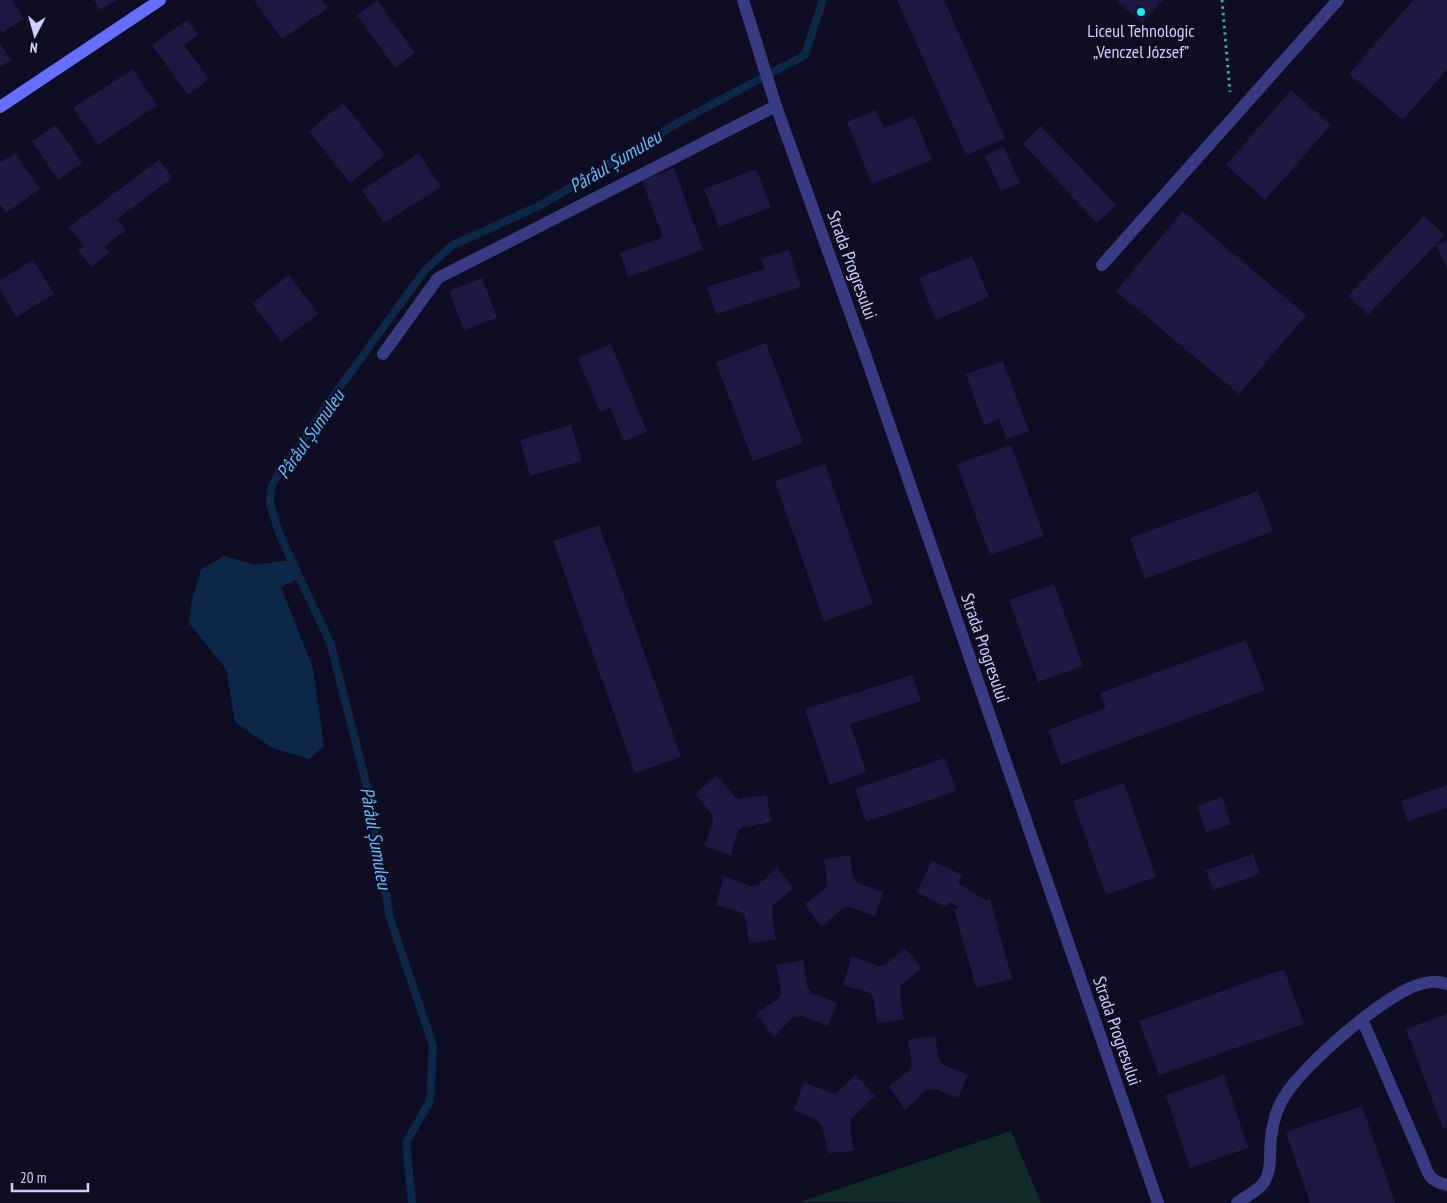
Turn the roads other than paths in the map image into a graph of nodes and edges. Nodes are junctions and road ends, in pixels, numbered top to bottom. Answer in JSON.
{"nodes":[{"id":1,"x":160,"y":0,"type":"edge"},
{"id":2,"x":743,"y":0,"type":"edge"},
{"id":3,"x":1338,"y":0,"type":"edge"},
{"id":4,"x":776,"y":106,"type":"junction"},
{"id":5,"x":0,"y":107,"type":"edge"},
{"id":6,"x":1102,"y":264,"type":"dead end"},
{"id":7,"x":383,"y":354,"type":"dead end"},
{"id":8,"x":1447,"y":984,"type":"edge"},
{"id":9,"x":1361,"y":1021,"type":"junction"},
{"id":10,"x":1447,"y":1185,"type":"edge"},
{"id":11,"x":1158,"y":1203,"type":"edge"},
{"id":12,"x":1237,"y":1203,"type":"edge"}],
"edges":[{"from":1,"to":5,"type":"street"},
{"from":2,"to":4,"type":"street","name":"Strada Progresului"},
{"from":3,"to":6,"type":"street"},
{"from":4,"to":7,"type":"street"},
{"from":4,"to":11,"type":"street","name":"Strada Progresului"},
{"from":8,"to":9,"type":"street"},
{"from":9,"to":10,"type":"street"},
{"from":9,"to":12,"type":"street"}]}
